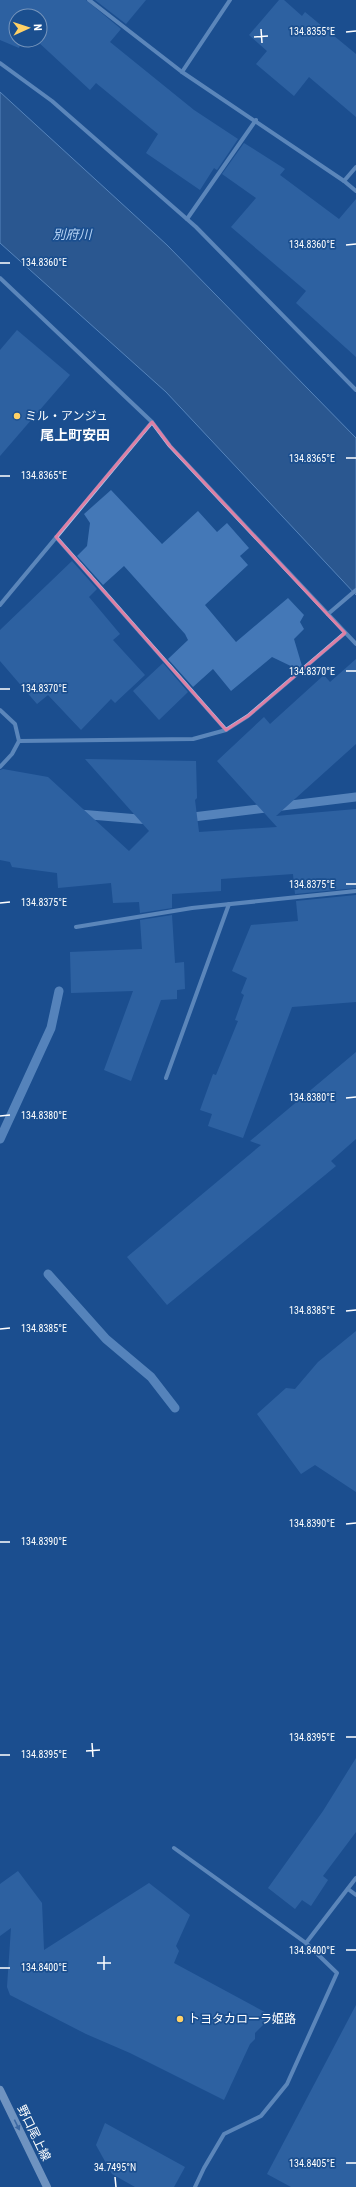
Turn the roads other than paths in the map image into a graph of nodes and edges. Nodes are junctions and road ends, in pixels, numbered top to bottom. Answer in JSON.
{"nodes":[{"id":1,"x":89,"y":0,"type":"edge"},
{"id":2,"x":230,"y":0,"type":"edge"},
{"id":3,"x":0,"y":63,"type":"edge"},
{"id":4,"x":182,"y":72,"type":"junction"},
{"id":5,"x":256,"y":120,"type":"junction"},
{"id":6,"x":356,"y":167,"type":"edge"},
{"id":7,"x":344,"y":181,"type":"junction"},
{"id":8,"x":356,"y":191,"type":"edge"},
{"id":9,"x":187,"y":219,"type":"junction"},
{"id":10,"x":0,"y":278,"type":"edge"},
{"id":11,"x":356,"y":390,"type":"edge"},
{"id":12,"x":152,"y":422,"type":"junction"},
{"id":13,"x":56,"y":537,"type":"junction"},
{"id":14,"x":356,"y":590,"type":"edge"},
{"id":15,"x":0,"y":604,"type":"edge"},
{"id":16,"x":328,"y":614,"type":"junction"},
{"id":17,"x":345,"y":633,"type":"junction"},
{"id":18,"x":356,"y":644,"type":"edge"},
{"id":19,"x":0,"y":710,"type":"edge"},
{"id":20,"x":226,"y":730,"type":"junction"},
{"id":21,"x":19,"y":741,"type":"junction"},
{"id":22,"x":0,"y":767,"type":"edge"},
{"id":23,"x":356,"y":891,"type":"edge"},
{"id":24,"x":229,"y":904,"type":"junction"},
{"id":25,"x":76,"y":927,"type":"dead end"},
{"id":26,"x":166,"y":1078,"type":"dead end"},
{"id":27,"x":174,"y":1848,"type":"dead end"},
{"id":28,"x":356,"y":1878,"type":"edge"},
{"id":29,"x":348,"y":1889,"type":"junction"},
{"id":30,"x":356,"y":1895,"type":"edge"},
{"id":31,"x":306,"y":1942,"type":"junction"},
{"id":32,"x":0,"y":2090,"type":"edge"},
{"id":33,"x":47,"y":2187,"type":"edge"},
{"id":34,"x":195,"y":2187,"type":"edge"}],
"edges":[{"from":1,"to":4,"type":"street"},
{"from":2,"to":4,"type":"street"},
{"from":3,"to":9,"type":"street"},
{"from":4,"to":5,"type":"street"},
{"from":5,"to":7,"type":"street"},
{"from":5,"to":9,"type":"street"},
{"from":6,"to":7,"type":"street"},
{"from":7,"to":8,"type":"street"},
{"from":9,"to":11,"type":"street"},
{"from":10,"to":12,"type":"street"},
{"from":12,"to":13,"type":"street"},
{"from":12,"to":16,"type":"street"},
{"from":13,"to":15,"type":"street"},
{"from":13,"to":20,"type":"street"},
{"from":14,"to":16,"type":"street"},
{"from":16,"to":17,"type":"street"},
{"from":17,"to":18,"type":"street"},
{"from":17,"to":20,"type":"street"},
{"from":19,"to":21,"type":"street"},
{"from":20,"to":21,"type":"street"},
{"from":21,"to":22,"type":"street"},
{"from":23,"to":24,"type":"street"},
{"from":24,"to":25,"type":"street"},
{"from":24,"to":26,"type":"street"},
{"from":27,"to":31,"type":"street"},
{"from":28,"to":29,"type":"street"},
{"from":29,"to":30,"type":"street"},
{"from":29,"to":31,"type":"street"},
{"from":31,"to":34,"type":"street"},
{"from":32,"to":33,"type":"main road","name":"野口尾上線","one_way":true}]}
